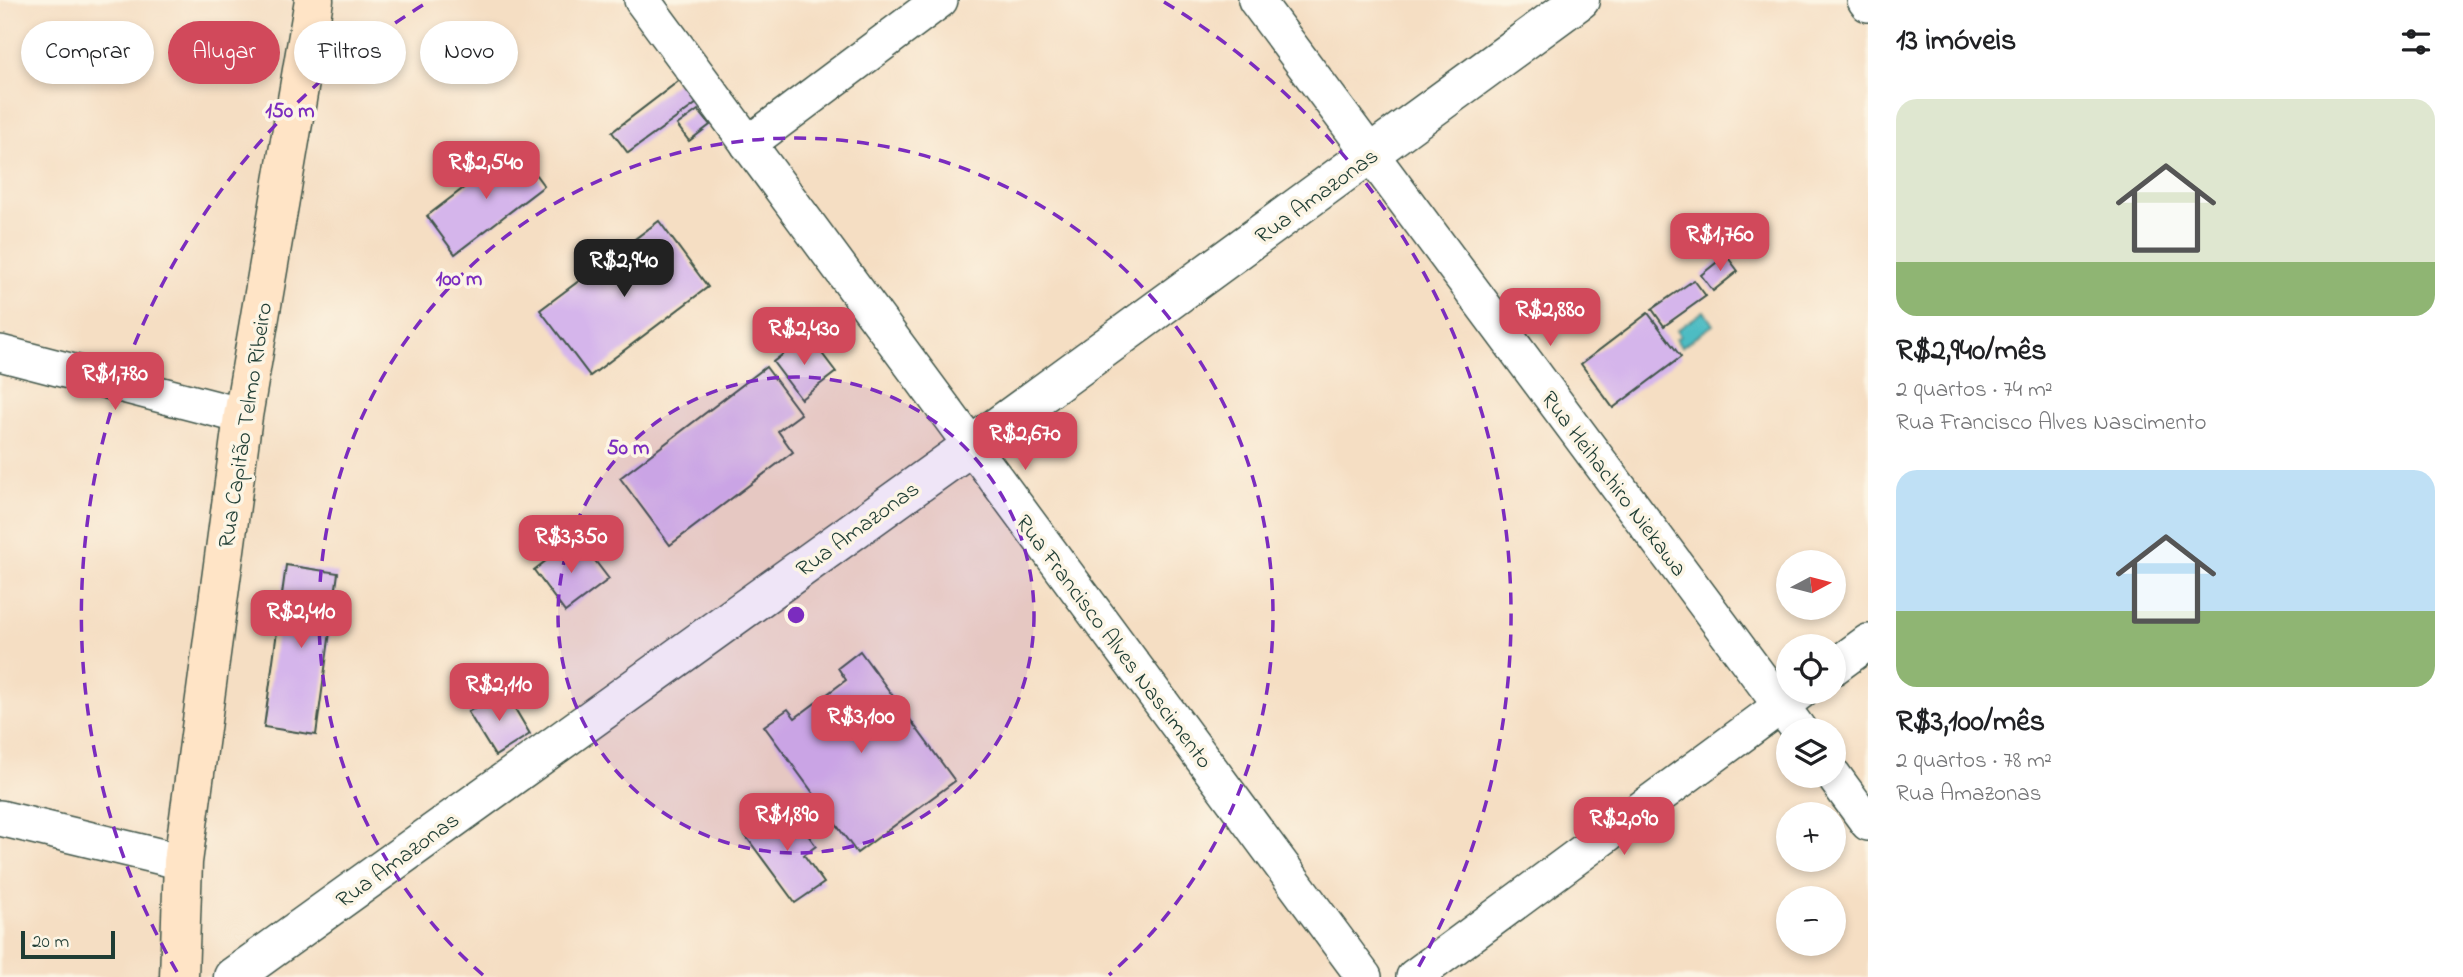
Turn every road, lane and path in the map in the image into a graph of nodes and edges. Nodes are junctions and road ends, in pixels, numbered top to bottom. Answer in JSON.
{"nodes":[{"id":1,"x":314,"y":0,"type":"edge"},
{"id":2,"x":642,"y":0,"type":"edge"},
{"id":3,"x":940,"y":0,"type":"edge"},
{"id":4,"x":1256,"y":0,"type":"edge"},
{"id":5,"x":1580,"y":0,"type":"edge"},
{"id":6,"x":748,"y":144,"type":"junction"},
{"id":7,"x":1371,"y":155,"type":"junction"},
{"id":8,"x":0,"y":353,"type":"edge"},
{"id":9,"x":243,"y":416,"type":"junction"},
{"id":10,"x":971,"y":446,"type":"junction"},
{"id":11,"x":1868,"y":642,"type":"edge"},
{"id":12,"x":1846,"y":658,"type":"edge"},
{"id":13,"x":1794,"y":709,"type":"edge"},
{"id":14,"x":1842,"y":788,"type":"edge"},
{"id":15,"x":0,"y":818,"type":"edge"},
{"id":16,"x":1868,"y":823,"type":"edge"},
{"id":17,"x":183,"y":862,"type":"junction"},
{"id":18,"x":179,"y":977,"type":"edge"},
{"id":19,"x":233,"y":977,"type":"edge"},
{"id":20,"x":1364,"y":977,"type":"edge"},
{"id":21,"x":1414,"y":977,"type":"edge"}],
"edges":[{"from":1,"to":9,"type":"main road","name":"Rua Capitão Telmo Ribeiro"},
{"from":2,"to":6,"type":"street","name":"Rua Francisco Alves Nascimento"},
{"from":3,"to":6,"type":"street"},
{"from":4,"to":7,"type":"street","name":"Rua Heihachiro Niekawa"},
{"from":5,"to":7,"type":"street","name":"Rua Amazonas"},
{"from":6,"to":10,"type":"street","name":"Rua Francisco Alves Nascimento"},
{"from":7,"to":10,"type":"street","name":"Rua Amazonas"},
{"from":7,"to":13,"type":"street","name":"Rua Heihachiro Niekawa"},
{"from":8,"to":9,"type":"street"},
{"from":9,"to":17,"type":"main road","name":"Rua Capitão Telmo Ribeiro"},
{"from":10,"to":19,"type":"street","name":"Rua Amazonas"},
{"from":10,"to":20,"type":"street","name":"Rua Francisco Alves Nascimento"},
{"from":11,"to":12,"type":"street"},
{"from":13,"to":21,"type":"street"},
{"from":14,"to":16,"type":"street"},
{"from":15,"to":17,"type":"street"},
{"from":17,"to":18,"type":"main road","name":"Rua Capitão Telmo Ribeiro"}]}
